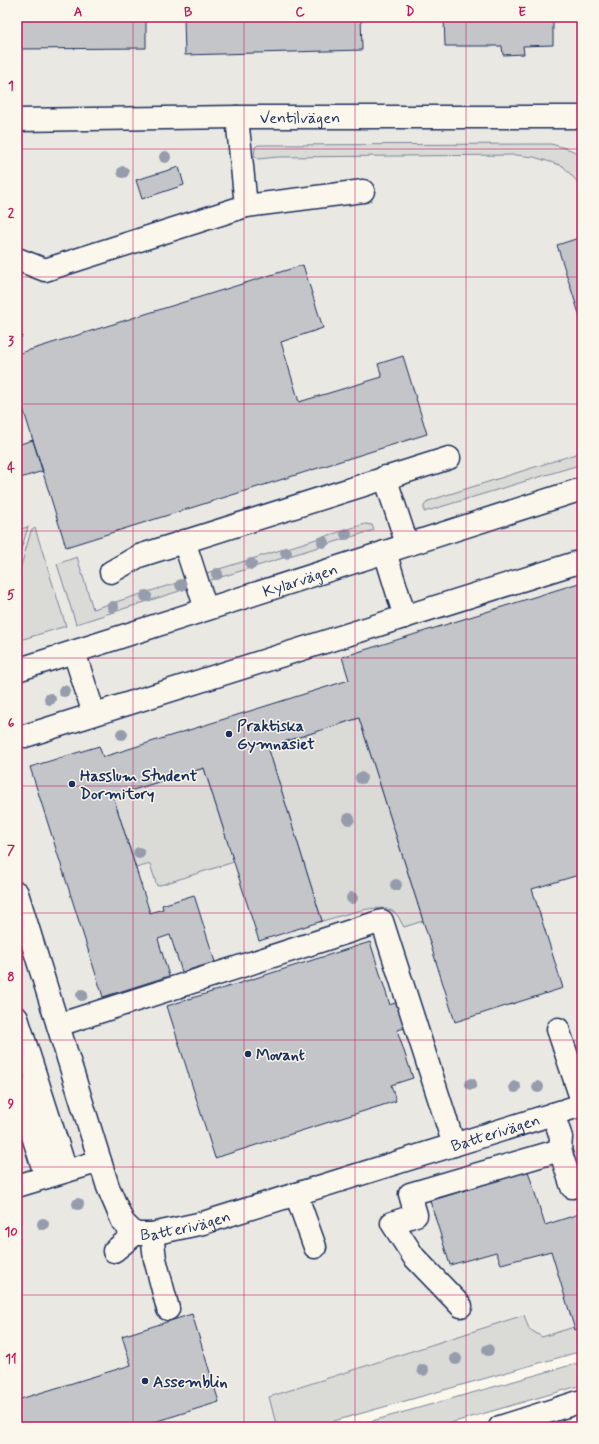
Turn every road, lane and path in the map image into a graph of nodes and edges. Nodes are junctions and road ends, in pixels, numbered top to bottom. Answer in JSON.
{"nodes":[{"id":1,"x":237,"y":117,"type":"junction"},
{"id":2,"x":582,"y":117,"type":"edge"},
{"id":3,"x":17,"y":120,"type":"edge"},
{"id":4,"x":363,"y":191,"type":"dead end"},
{"id":5,"x":246,"y":206,"type":"junction"},
{"id":6,"x":17,"y":259,"type":"edge"},
{"id":7,"x":449,"y":458,"type":"dead end"},
{"id":8,"x":385,"y":477,"type":"junction"},
{"id":9,"x":582,"y":488,"type":"edge"},
{"id":10,"x":184,"y":541,"type":"junction"},
{"id":11,"x":407,"y":544,"type":"junction"},
{"id":12,"x":385,"y":552,"type":"junction"},
{"id":13,"x":582,"y":561,"type":"edge"},
{"id":14,"x":111,"y":572,"type":"dead end"},
{"id":15,"x":206,"y":608,"type":"junction"},
{"id":16,"x":405,"y":617,"type":"junction"},
{"id":17,"x":74,"y":652,"type":"junction"},
{"id":18,"x":17,"y":670,"type":"edge"},
{"id":19,"x":94,"y":714,"type":"junction"},
{"id":20,"x":25,"y":736,"type":"dead end"},
{"id":21,"x":17,"y":893,"type":"edge"},
{"id":22,"x":24,"y":938,"type":"edge"},
{"id":23,"x":17,"y":1018,"type":"edge"},
{"id":24,"x":58,"y":1025,"type":"junction"},
{"id":25,"x":558,"y":1029,"type":"dead end"},
{"id":26,"x":17,"y":1086,"type":"edge"},
{"id":27,"x":582,"y":1101,"type":"edge"},
{"id":28,"x":582,"y":1104,"type":"edge"},
{"id":29,"x":553,"y":1114,"type":"junction"},
{"id":30,"x":454,"y":1145,"type":"junction"},
{"id":31,"x":560,"y":1150,"type":"junction"},
{"id":32,"x":100,"y":1161,"type":"junction"},
{"id":33,"x":56,"y":1174,"type":"junction"},
{"id":34,"x":17,"y":1186,"type":"edge"},
{"id":35,"x":572,"y":1187,"type":"dead end"},
{"id":36,"x":296,"y":1194,"type":"junction"},
{"id":37,"x":143,"y":1234,"type":"junction"},
{"id":38,"x":315,"y":1247,"type":"dead end"},
{"id":39,"x":114,"y":1251,"type":"dead end"},
{"id":40,"x":460,"y":1306,"type":"dead end"},
{"id":41,"x":168,"y":1309,"type":"dead end"},
{"id":42,"x":582,"y":1401,"type":"edge"},
{"id":43,"x":500,"y":1427,"type":"edge"}],
"edges":[{"from":1,"to":2,"type":"street","name":"Ventilvägen"},
{"from":1,"to":3,"type":"street","name":"Ventilvägen"},
{"from":1,"to":5,"type":"street"},
{"from":4,"to":5,"type":"street"},
{"from":5,"to":6,"type":"street"},
{"from":7,"to":8,"type":"street"},
{"from":8,"to":10,"type":"street"},
{"from":8,"to":11,"type":"street"},
{"from":9,"to":11,"type":"street","name":"Kylarvägen"},
{"from":10,"to":14,"type":"street"},
{"from":10,"to":15,"type":"street"},
{"from":11,"to":12,"type":"street","name":"Kylarvägen"},
{"from":12,"to":15,"type":"street","name":"Kylarvägen"},
{"from":12,"to":16,"type":"street"},
{"from":13,"to":16,"type":"street"},
{"from":15,"to":17,"type":"street","name":"Kylarvägen"},
{"from":16,"to":19,"type":"street"},
{"from":17,"to":18,"type":"street","name":"Kylarvägen"},
{"from":17,"to":19,"type":"street"},
{"from":19,"to":20,"type":"street"},
{"from":21,"to":22,"type":"street","name":"Batterivägen"},
{"from":22,"to":24,"type":"street","name":"Batterivägen"},
{"from":23,"to":33,"type":"street"},
{"from":24,"to":30,"type":"street"},
{"from":24,"to":32,"type":"street","name":"Batterivägen"},
{"from":25,"to":27,"type":"street"},
{"from":26,"to":33,"type":"street"},
{"from":28,"to":29,"type":"street","name":"Batterivägen"},
{"from":29,"to":30,"type":"street","name":"Batterivägen"},
{"from":29,"to":31,"type":"street"},
{"from":30,"to":36,"type":"street","name":"Batterivägen"},
{"from":31,"to":35,"type":"street"},
{"from":31,"to":40,"type":"street"},
{"from":32,"to":33,"type":"street"},
{"from":32,"to":37,"type":"street","name":"Batterivägen"},
{"from":33,"to":34,"type":"street"},
{"from":36,"to":37,"type":"street","name":"Batterivägen"},
{"from":36,"to":38,"type":"street"},
{"from":37,"to":39,"type":"street"},
{"from":37,"to":41,"type":"street"},
{"from":42,"to":43,"type":"street"}]}
